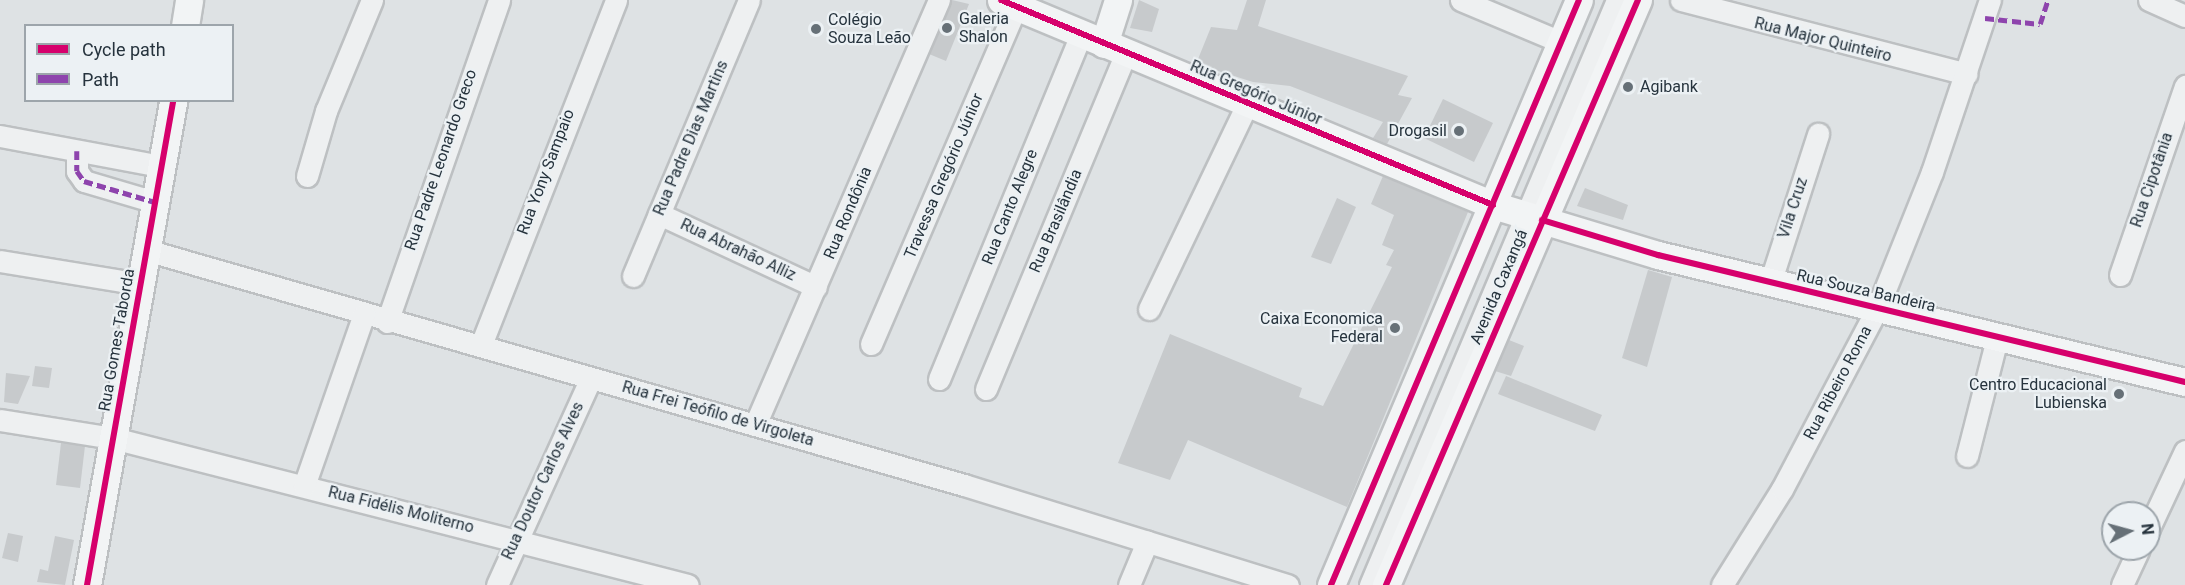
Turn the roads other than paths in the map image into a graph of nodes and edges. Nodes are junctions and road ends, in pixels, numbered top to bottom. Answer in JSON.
{"nodes":[{"id":1,"x":189,"y":0,"type":"edge"},
{"id":2,"x":372,"y":0,"type":"edge"},
{"id":3,"x":499,"y":0,"type":"edge"},
{"id":4,"x":616,"y":0,"type":"edge"},
{"id":5,"x":749,"y":0,"type":"edge"},
{"id":6,"x":939,"y":0,"type":"edge"},
{"id":7,"x":1118,"y":0,"type":"edge"},
{"id":8,"x":1461,"y":0,"type":"edge"},
{"id":9,"x":1579,"y":0,"type":"edge"},
{"id":10,"x":1592,"y":0,"type":"edge"},
{"id":11,"x":1617,"y":0,"type":"edge"},
{"id":12,"x":1638,"y":0,"type":"edge"},
{"id":13,"x":1681,"y":0,"type":"edge"},
{"id":14,"x":1990,"y":0,"type":"edge"},
{"id":15,"x":2149,"y":0,"type":"edge"},
{"id":16,"x":1009,"y":4,"type":"edge"},
{"id":17,"x":2185,"y":16,"type":"edge"},
{"id":18,"x":186,"y":24,"type":"edge"},
{"id":19,"x":1561,"y":42,"type":"junction"},
{"id":20,"x":1104,"y":44,"type":"junction"},
{"id":21,"x":1967,"y":74,"type":"junction"},
{"id":22,"x":2185,"y":86,"type":"edge"},
{"id":23,"x":173,"y":102,"type":"edge"},
{"id":24,"x":1247,"y":104,"type":"junction"},
{"id":25,"x":1818,"y":134,"type":"dead end"},
{"id":26,"x":0,"y":136,"type":"edge"},
{"id":27,"x":77,"y":151,"type":"junction"},
{"id":28,"x":161,"y":166,"type":"junction"},
{"id":29,"x":307,"y":176,"type":"dead end"},
{"id":30,"x":155,"y":202,"type":"junction"},
{"id":31,"x":1515,"y":212,"type":"junction"},
{"id":32,"x":659,"y":214,"type":"junction"},
{"id":33,"x":146,"y":250,"type":"junction"},
{"id":34,"x":0,"y":261,"type":"edge"},
{"id":35,"x":2120,"y":275,"type":"dead end"},
{"id":36,"x":633,"y":276,"type":"dead end"},
{"id":37,"x":1770,"y":283,"type":"junction"},
{"id":38,"x":140,"y":284,"type":"junction"},
{"id":39,"x":816,"y":287,"type":"junction"},
{"id":40,"x":1878,"y":307,"type":"junction"},
{"id":41,"x":1149,"y":309,"type":"dead end"},
{"id":42,"x":364,"y":314,"type":"junction"},
{"id":43,"x":387,"y":322,"type":"junction"},
{"id":44,"x":1997,"y":338,"type":"junction"},
{"id":45,"x":871,"y":344,"type":"dead end"},
{"id":46,"x":481,"y":345,"type":"junction"},
{"id":47,"x":591,"y":378,"type":"junction"},
{"id":48,"x":939,"y":379,"type":"dead end"},
{"id":49,"x":2185,"y":382,"type":"edge"},
{"id":50,"x":986,"y":389,"type":"dead end"},
{"id":51,"x":0,"y":420,"type":"edge"},
{"id":52,"x":755,"y":425,"type":"junction"},
{"id":53,"x":114,"y":438,"type":"junction"},
{"id":54,"x":2185,"y":451,"type":"edge"},
{"id":55,"x":1967,"y":456,"type":"dead end"},
{"id":56,"x":304,"y":486,"type":"junction"},
{"id":57,"x":2161,"y":502,"type":"edge"},
{"id":58,"x":516,"y":538,"type":"junction"},
{"id":59,"x":1147,"y":542,"type":"junction"},
{"id":60,"x":2133,"y":561,"type":"edge"},
{"id":61,"x":676,"y":583,"type":"edge"},
{"id":62,"x":87,"y":585,"type":"edge"},
{"id":63,"x":496,"y":585,"type":"edge"},
{"id":64,"x":1129,"y":585,"type":"edge"},
{"id":65,"x":1288,"y":585,"type":"edge"},
{"id":66,"x":1331,"y":585,"type":"edge"},
{"id":67,"x":1343,"y":585,"type":"edge"},
{"id":68,"x":1370,"y":585,"type":"edge"},
{"id":69,"x":1386,"y":585,"type":"edge"},
{"id":70,"x":1722,"y":585,"type":"edge"},
{"id":71,"x":2122,"y":585,"type":"edge"}],
"edges":[{"from":1,"to":18,"type":"main road"},
{"from":2,"to":29,"type":"street"},
{"from":3,"to":43,"type":"street","name":"Rua Padre Leonardo Greco"},
{"from":4,"to":46,"type":"street","name":"Rua Yony Sampaio"},
{"from":5,"to":32,"type":"street","name":"Rua Padre Dias Martins"},
{"from":6,"to":39,"type":"street","name":"Rua Rondônia"},
{"from":7,"to":20,"type":"main road"},
{"from":8,"to":19,"type":"street"},
{"from":9,"to":19,"type":"main road","name":"Avenida Caxangá"},
{"from":10,"to":31,"type":"street"},
{"from":11,"to":31,"type":"street"},
{"from":12,"to":31,"type":"main road","name":"Avenida Caxangá"},
{"from":13,"to":21,"type":"street","name":"Rua Major Quinteiro"},
{"from":14,"to":21,"type":"street","name":"Rua Ribeiro Roma"},
{"from":15,"to":17,"type":"street"},
{"from":16,"to":20,"type":"main road","name":"Rua Gregório Júnior"},
{"from":16,"to":45,"type":"street","name":"Travessa Gregório Júnior"},
{"from":19,"to":31,"type":"main road","name":"Avenida Caxangá"},
{"from":20,"to":24,"type":"main road","name":"Rua Gregório Júnior"},
{"from":20,"to":48,"type":"street","name":"Rua Canto Alegre"},
{"from":20,"to":50,"type":"street","name":"Rua Brasilândia"},
{"from":21,"to":40,"type":"street","name":"Rua Ribeiro Roma"},
{"from":22,"to":35,"type":"street","name":"Rua Cipotânia"},
{"from":23,"to":28,"type":"main road","name":"Rua Gomes Taborda"},
{"from":24,"to":31,"type":"main road","name":"Rua Gregório Júnior"},
{"from":24,"to":41,"type":"street"},
{"from":25,"to":37,"type":"street","name":"Vila Cruz"},
{"from":26,"to":27,"type":"street"},
{"from":27,"to":28,"type":"street"},
{"from":27,"to":30,"type":"street"},
{"from":28,"to":30,"type":"main road","name":"Rua Gomes Taborda"},
{"from":30,"to":33,"type":"main road","name":"Rua Gomes Taborda"},
{"from":31,"to":37,"type":"main road","name":"Rua Souza Bandeira"},
{"from":31,"to":66,"type":"main road","name":"Avenida Caxangá"},
{"from":31,"to":67,"type":"street"},
{"from":31,"to":68,"type":"street"},
{"from":31,"to":69,"type":"main road","name":"Avenida Caxangá"},
{"from":32,"to":36,"type":"street","name":"Rua Padre Dias Martins"},
{"from":32,"to":39,"type":"street","name":"Rua Abrahão Alliz"},
{"from":33,"to":38,"type":"main road","name":"Rua Gomes Taborda"},
{"from":33,"to":42,"type":"street","name":"Rua Frei Teófilo de Virgoleta"},
{"from":34,"to":38,"type":"street"},
{"from":37,"to":40,"type":"main road","name":"Rua Souza Bandeira"},
{"from":38,"to":53,"type":"main road","name":"Rua Gomes Taborda"},
{"from":39,"to":52,"type":"street","name":"Rua Rondônia"},
{"from":40,"to":44,"type":"main road","name":"Rua Souza Bandeira"},
{"from":40,"to":70,"type":"street","name":"Rua Ribeiro Roma"},
{"from":42,"to":43,"type":"street","name":"Rua Frei Teófilo de Virgoleta"},
{"from":42,"to":56,"type":"street"},
{"from":43,"to":46,"type":"street","name":"Rua Frei Teófilo de Virgoleta"},
{"from":44,"to":49,"type":"main road","name":"Rua Souza Bandeira"},
{"from":44,"to":55,"type":"street"},
{"from":46,"to":47,"type":"street","name":"Rua Frei Teófilo de Virgoleta"},
{"from":47,"to":52,"type":"street","name":"Rua Frei Teófilo de Virgoleta"},
{"from":47,"to":58,"type":"street","name":"Rua Doutor Carlos Alves"},
{"from":51,"to":53,"type":"street","name":"Rua Fidélis Moliterno"},
{"from":52,"to":59,"type":"street","name":"Rua Frei Teófilo de Virgoleta"},
{"from":53,"to":56,"type":"street","name":"Rua Fidélis Moliterno"},
{"from":53,"to":62,"type":"main road","name":"Rua Gomes Taborda"},
{"from":54,"to":57,"type":"street"},
{"from":56,"to":58,"type":"street","name":"Rua Fidélis Moliterno"},
{"from":58,"to":61,"type":"street","name":"Rua Fidélis Moliterno"},
{"from":58,"to":63,"type":"street","name":"Rua Doutor Carlos Alves"},
{"from":59,"to":64,"type":"street"},
{"from":59,"to":65,"type":"street","name":"Rua Frei Teófilo de Virgoleta"},
{"from":60,"to":71,"type":"street"}]}
